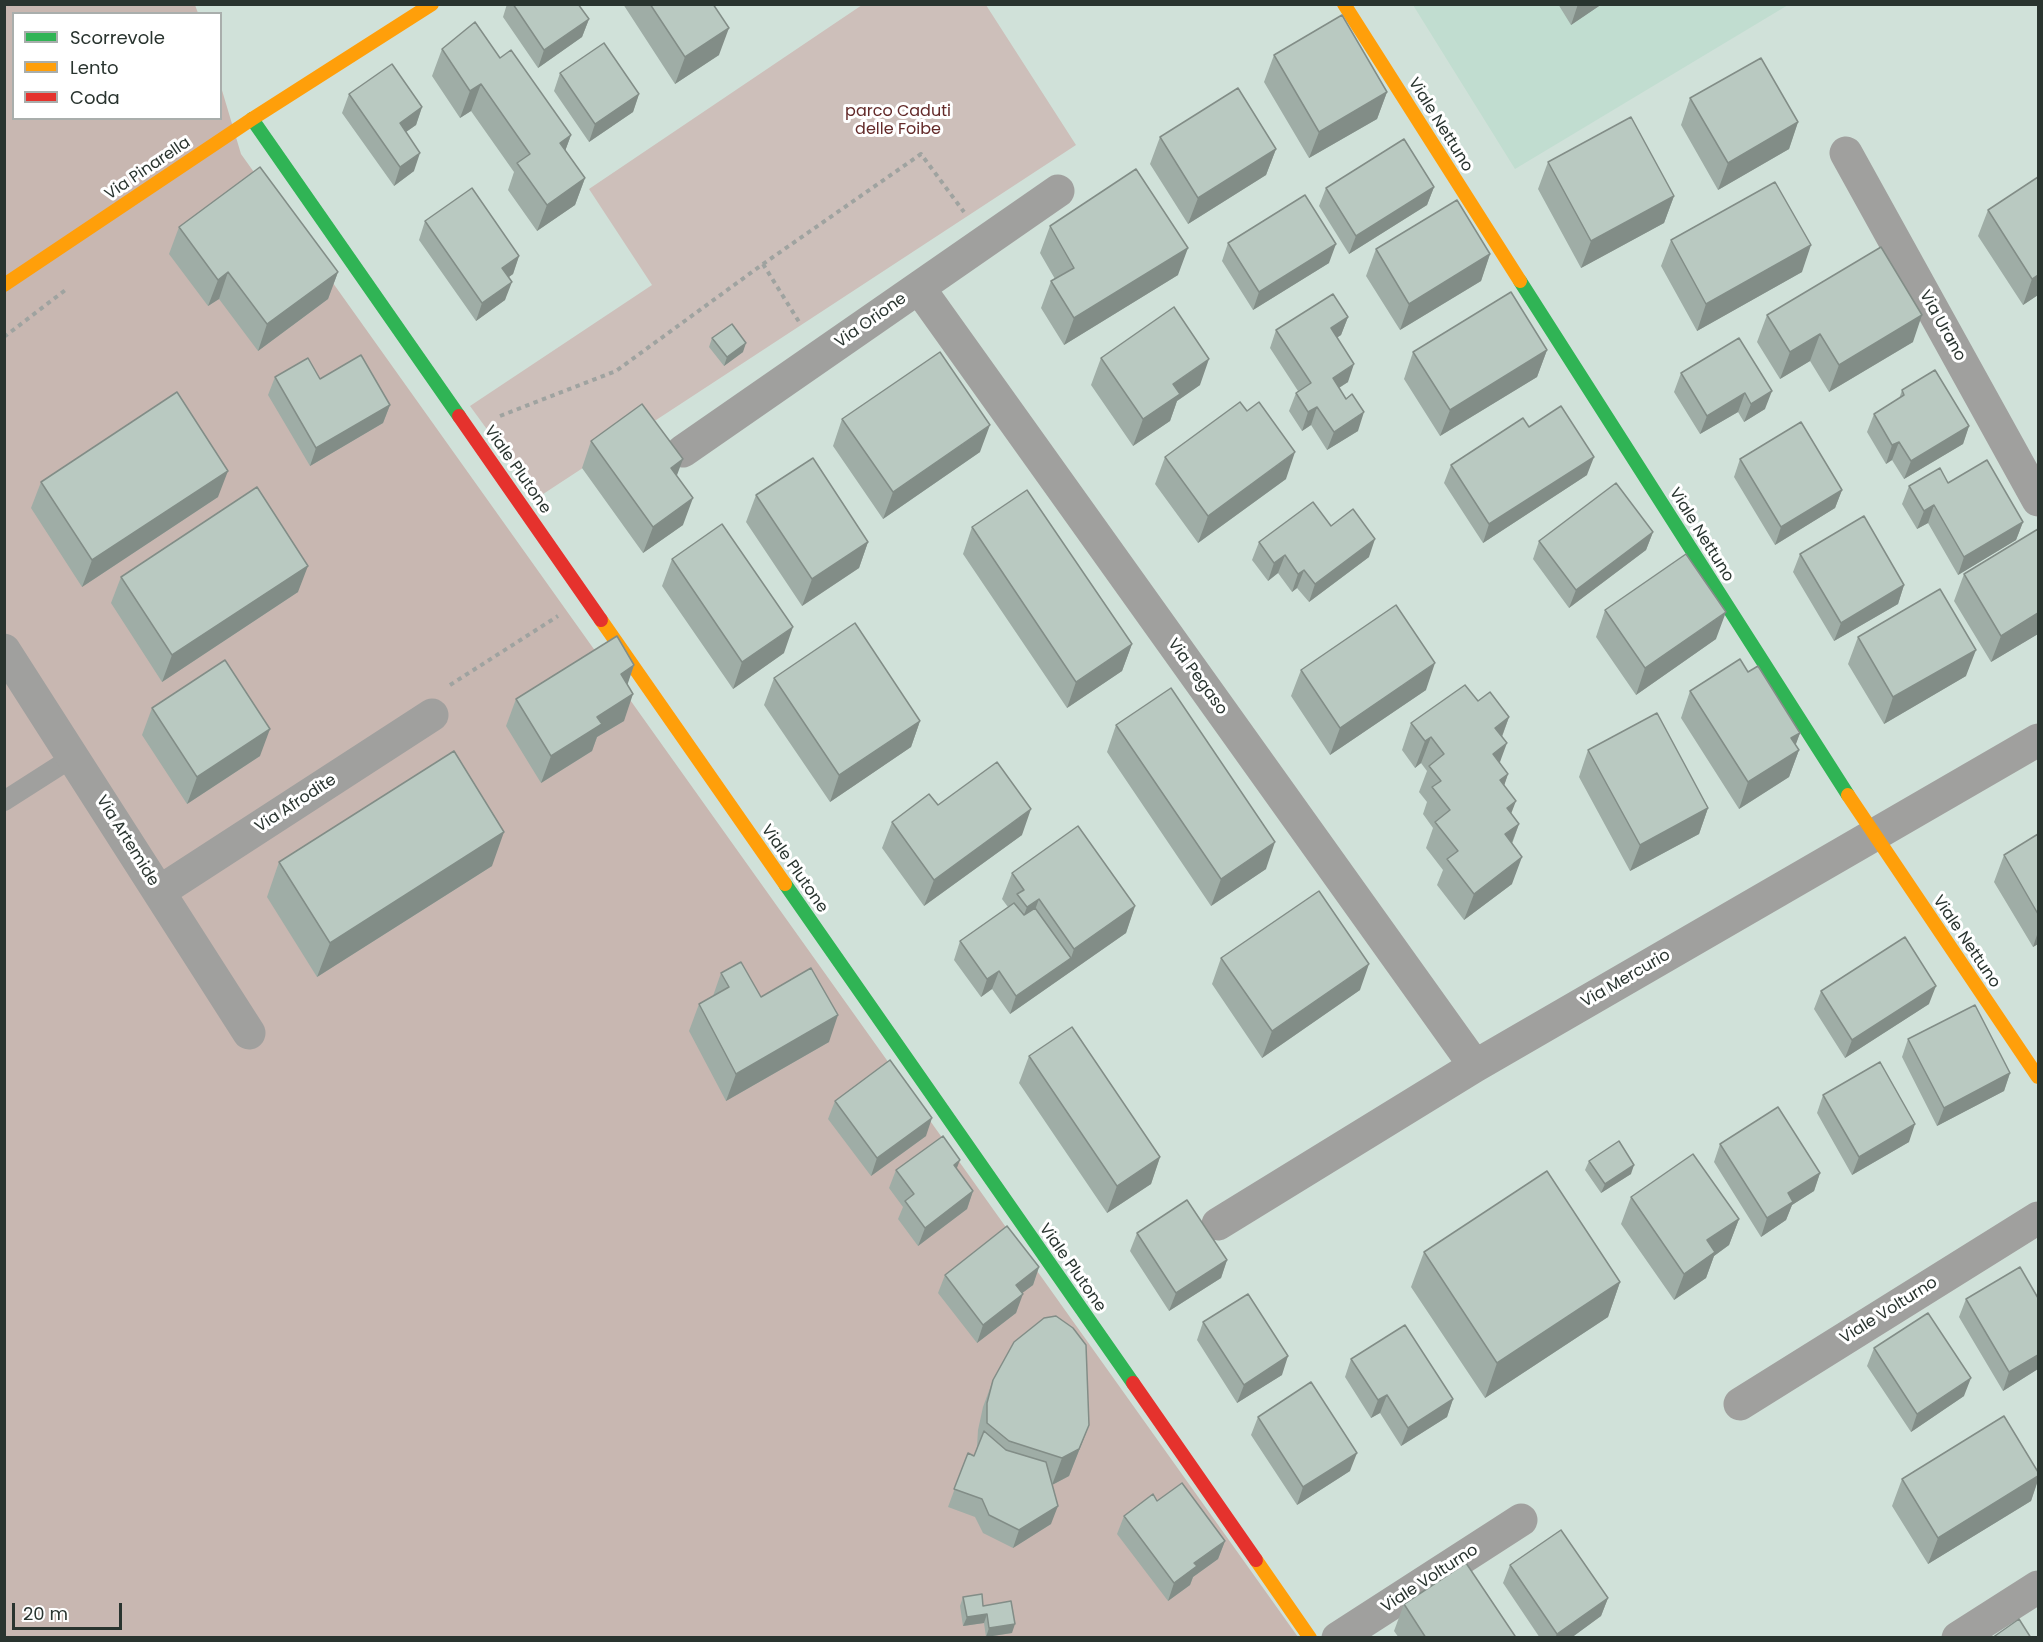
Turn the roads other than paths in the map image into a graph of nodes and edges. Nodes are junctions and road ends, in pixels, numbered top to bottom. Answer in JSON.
{"nodes":[{"id":1,"x":432,"y":4,"type":"edge"},
{"id":2,"x":1344,"y":4,"type":"edge"},
{"id":3,"x":252,"y":119,"type":"junction"},
{"id":4,"x":1846,"y":153,"type":"dead end"},
{"id":5,"x":1058,"y":191,"type":"dead end"},
{"id":6,"x":4,"y":285,"type":"edge"},
{"id":7,"x":919,"y":288,"type":"junction"},
{"id":8,"x":684,"y":451,"type":"dead end"},
{"id":9,"x":2038,"y":500,"type":"edge"},
{"id":10,"x":4,"y":650,"type":"edge"},
{"id":11,"x":432,"y":715,"type":"road end"},
{"id":12,"x":2038,"y":740,"type":"edge"},
{"id":13,"x":73,"y":757,"type":"junction"},
{"id":14,"x":4,"y":801,"type":"edge"},
{"id":15,"x":1874,"y":837,"type":"junction"},
{"id":16,"x":159,"y":892,"type":"junction"},
{"id":17,"x":249,"y":1033,"type":"dead end"},
{"id":18,"x":1475,"y":1066,"type":"junction"},
{"id":19,"x":2038,"y":1077,"type":"edge"},
{"id":20,"x":2038,"y":1218,"type":"edge"},
{"id":21,"x":1218,"y":1224,"type":"dead end"},
{"id":22,"x":1740,"y":1404,"type":"dead end"},
{"id":23,"x":1521,"y":1520,"type":"dead end"},
{"id":24,"x":2038,"y":1587,"type":"edge"},
{"id":25,"x":1310,"y":1638,"type":"edge"},
{"id":26,"x":1338,"y":1638,"type":"edge"},
{"id":27,"x":1958,"y":1638,"type":"edge"}],
"edges":[{"from":1,"to":3,"type":"street","name":"Via Pinarella"},
{"from":2,"to":15,"type":"street","name":"Viale Nettuno"},
{"from":3,"to":6,"type":"street","name":"Via Pinarella"},
{"from":3,"to":25,"type":"street","name":"Viale Plutone"},
{"from":4,"to":9,"type":"street","name":"Via Urano"},
{"from":5,"to":7,"type":"street","name":"Via Orione"},
{"from":7,"to":8,"type":"street","name":"Via Orione"},
{"from":7,"to":18,"type":"street","name":"Via Pegaso"},
{"from":10,"to":13,"type":"street","name":"Via Artemide"},
{"from":11,"to":16,"type":"street","name":"Via Afrodite"},
{"from":12,"to":15,"type":"street","name":"Via Mercurio"},
{"from":13,"to":14,"type":"lane"},
{"from":13,"to":16,"type":"street","name":"Via Artemide"},
{"from":15,"to":18,"type":"street","name":"Via Mercurio"},
{"from":15,"to":19,"type":"street","name":"Viale Nettuno"},
{"from":16,"to":17,"type":"street","name":"Via Artemide"},
{"from":18,"to":21,"type":"street","name":"Via Mercurio"},
{"from":20,"to":22,"type":"street","name":"Viale Volturno"},
{"from":23,"to":26,"type":"street","name":"Viale Volturno"},
{"from":24,"to":27,"type":"street"}]}
